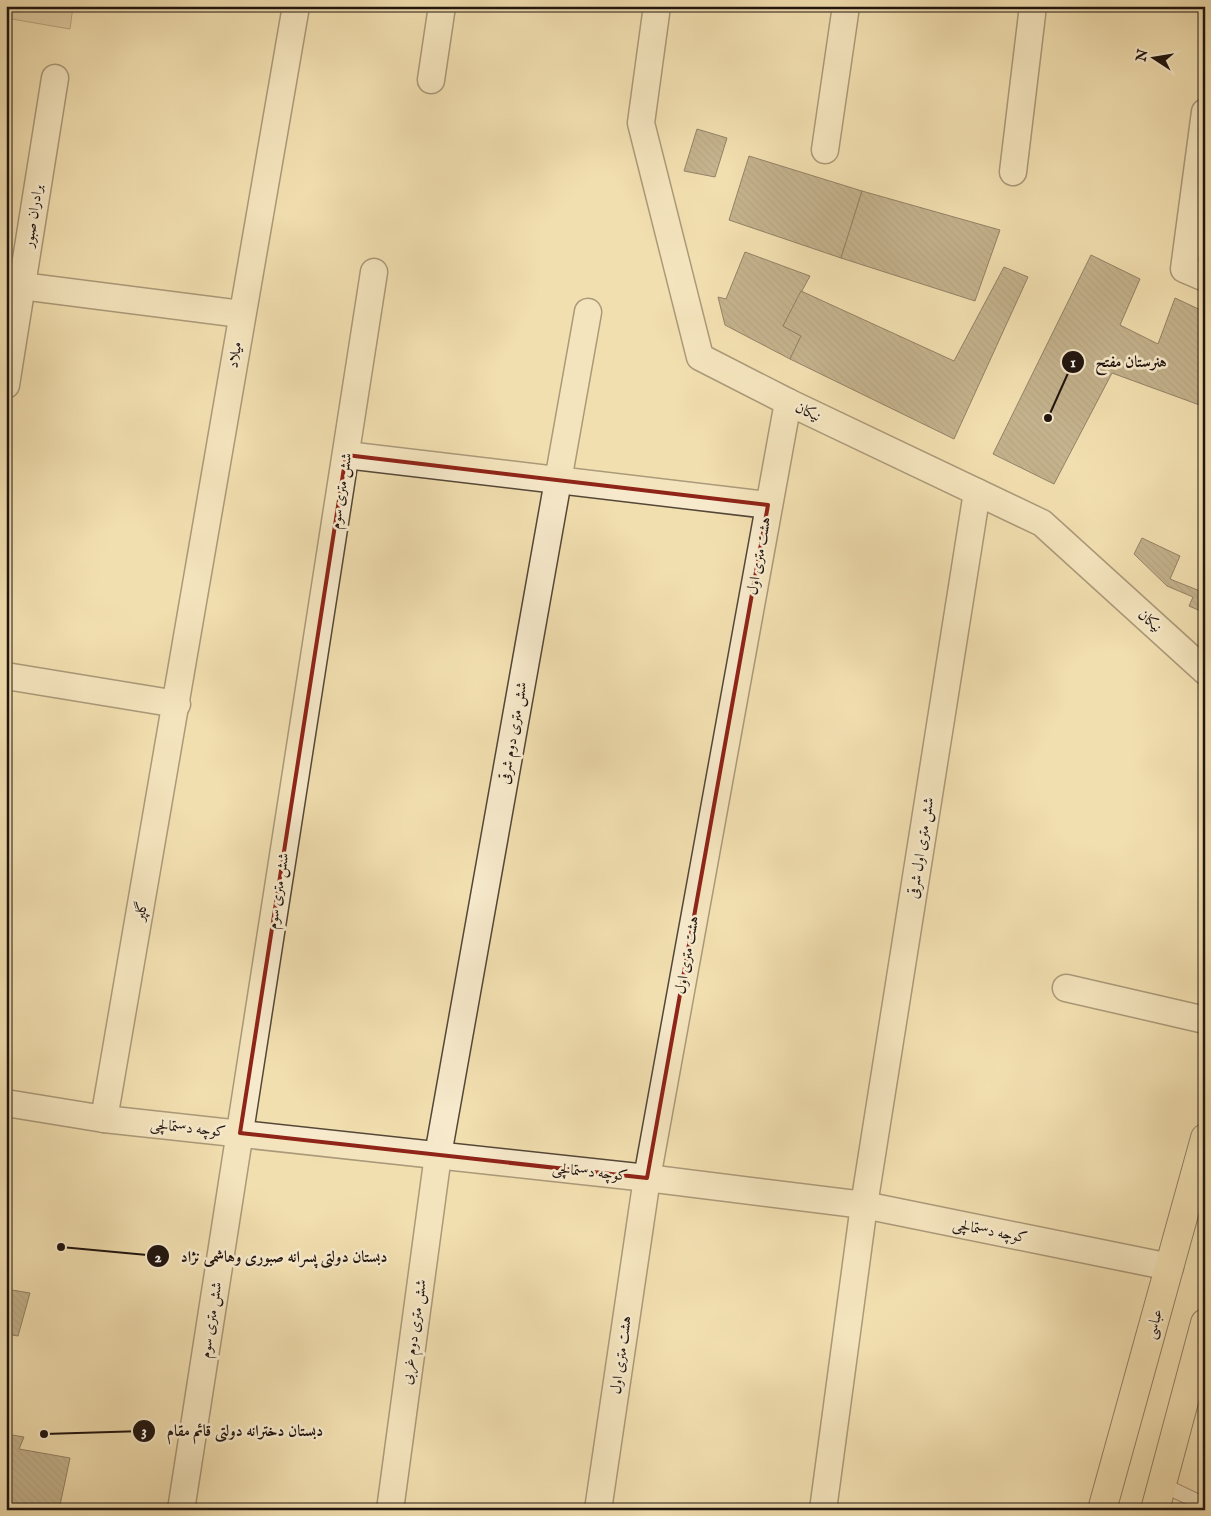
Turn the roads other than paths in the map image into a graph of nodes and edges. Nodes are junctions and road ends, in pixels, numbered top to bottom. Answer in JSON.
{"nodes":[{"id":1,"x":296,"y":6,"type":"edge"},
{"id":2,"x":442,"y":6,"type":"edge"},
{"id":3,"x":657,"y":6,"type":"edge"},
{"id":4,"x":846,"y":6,"type":"edge"},
{"id":5,"x":1034,"y":6,"type":"edge"},
{"id":6,"x":55,"y":78,"type":"dead end"},
{"id":7,"x":431,"y":80,"type":"dead end"},
{"id":8,"x":1205,"y":112,"type":"edge"},
{"id":9,"x":825,"y":150,"type":"dead end"},
{"id":10,"x":1013,"y":172,"type":"dead end"},
{"id":11,"x":374,"y":272,"type":"dead end"},
{"id":12,"x":1205,"y":278,"type":"edge"},
{"id":13,"x":14,"y":285,"type":"edge"},
{"id":14,"x":588,"y":312,"type":"dead end"},
{"id":15,"x":241,"y":314,"type":"junction"},
{"id":16,"x":6,"y":384,"type":"edge"},
{"id":17,"x":788,"y":402,"type":"junction"},
{"id":18,"x":346,"y":455,"type":"junction"},
{"id":19,"x":558,"y":480,"type":"junction"},
{"id":20,"x":978,"y":492,"type":"junction"},
{"id":21,"x":768,"y":505,"type":"junction"},
{"id":22,"x":1205,"y":671,"type":"edge"},
{"id":23,"x":6,"y":676,"type":"edge"},
{"id":24,"x":177,"y":704,"type":"junction"},
{"id":25,"x":1066,"y":988,"type":"dead end"},
{"id":26,"x":1205,"y":1020,"type":"edge"},
{"id":27,"x":6,"y":1103,"type":"edge"},
{"id":28,"x":104,"y":1119,"type":"junction"},
{"id":29,"x":240,"y":1133,"type":"junction"},
{"id":30,"x":1205,"y":1138,"type":"edge"},
{"id":31,"x":438,"y":1155,"type":"junction"},
{"id":32,"x":647,"y":1178,"type":"junction"},
{"id":33,"x":864,"y":1204,"type":"junction"},
{"id":34,"x":1170,"y":1267,"type":"junction"},
{"id":35,"x":1205,"y":1323,"type":"edge"},
{"id":36,"x":1158,"y":1497,"type":"edge"},
{"id":37,"x":1205,"y":1505,"type":"edge"},
{"id":38,"x":181,"y":1510,"type":"edge"},
{"id":39,"x":390,"y":1510,"type":"edge"},
{"id":40,"x":598,"y":1510,"type":"edge"},
{"id":41,"x":823,"y":1510,"type":"edge"},
{"id":42,"x":1102,"y":1510,"type":"edge"}],
"edges":[{"from":1,"to":15,"type":"street","name":"میلاد"},
{"from":2,"to":7,"type":"street"},
{"from":3,"to":17,"type":"street","name":"نیکان"},
{"from":4,"to":9,"type":"street"},
{"from":5,"to":10,"type":"street"},
{"from":6,"to":13,"type":"street","name":"برادران صبور"},
{"from":8,"to":12,"type":"street"},
{"from":11,"to":18,"type":"street","name":"شش متری سوم"},
{"from":13,"to":15,"type":"street"},
{"from":13,"to":16,"type":"street","name":"برادران صبور"},
{"from":14,"to":19,"type":"street","name":"شش متری دوم شرقی"},
{"from":15,"to":24,"type":"street","name":"میلاد"},
{"from":17,"to":20,"type":"street","name":"نیکان"},
{"from":17,"to":21,"type":"street","name":"هشت متری اول"},
{"from":18,"to":19,"type":"street"},
{"from":18,"to":29,"type":"street","name":"شش متری سوم"},
{"from":19,"to":21,"type":"street"},
{"from":19,"to":31,"type":"street","name":"شش متری دوم شرقی"},
{"from":20,"to":22,"type":"street","name":"نیکان"},
{"from":20,"to":33,"type":"street","name":"شش متری اول شرقی"},
{"from":21,"to":32,"type":"street","name":"هشت متری اول"},
{"from":23,"to":24,"type":"street"},
{"from":24,"to":28,"type":"street","name":"گلپر"},
{"from":25,"to":26,"type":"street"},
{"from":27,"to":28,"type":"street","name":"کوچه دستمالچی"},
{"from":28,"to":29,"type":"street","name":"کوچه دستمالچی"},
{"from":29,"to":31,"type":"street","name":"کوچه دستمالچی"},
{"from":29,"to":38,"type":"street","name":"شش متری سوم"},
{"from":30,"to":34,"type":"main road","name":"عباسى"},
{"from":31,"to":32,"type":"street","name":"کوچه دستمالچی"},
{"from":31,"to":39,"type":"street","name":"شش متری دوم غربی"},
{"from":32,"to":33,"type":"street","name":"کوچه دستمالچی"},
{"from":32,"to":40,"type":"street","name":"هشت متری اول"},
{"from":33,"to":34,"type":"street","name":"کوچه دستمالچی"},
{"from":33,"to":41,"type":"street","name":"شش متری اول شرقی"},
{"from":34,"to":42,"type":"main road","name":"عباسى"},
{"from":35,"to":36,"type":"main road"},
{"from":36,"to":37,"type":"lane"}]}
